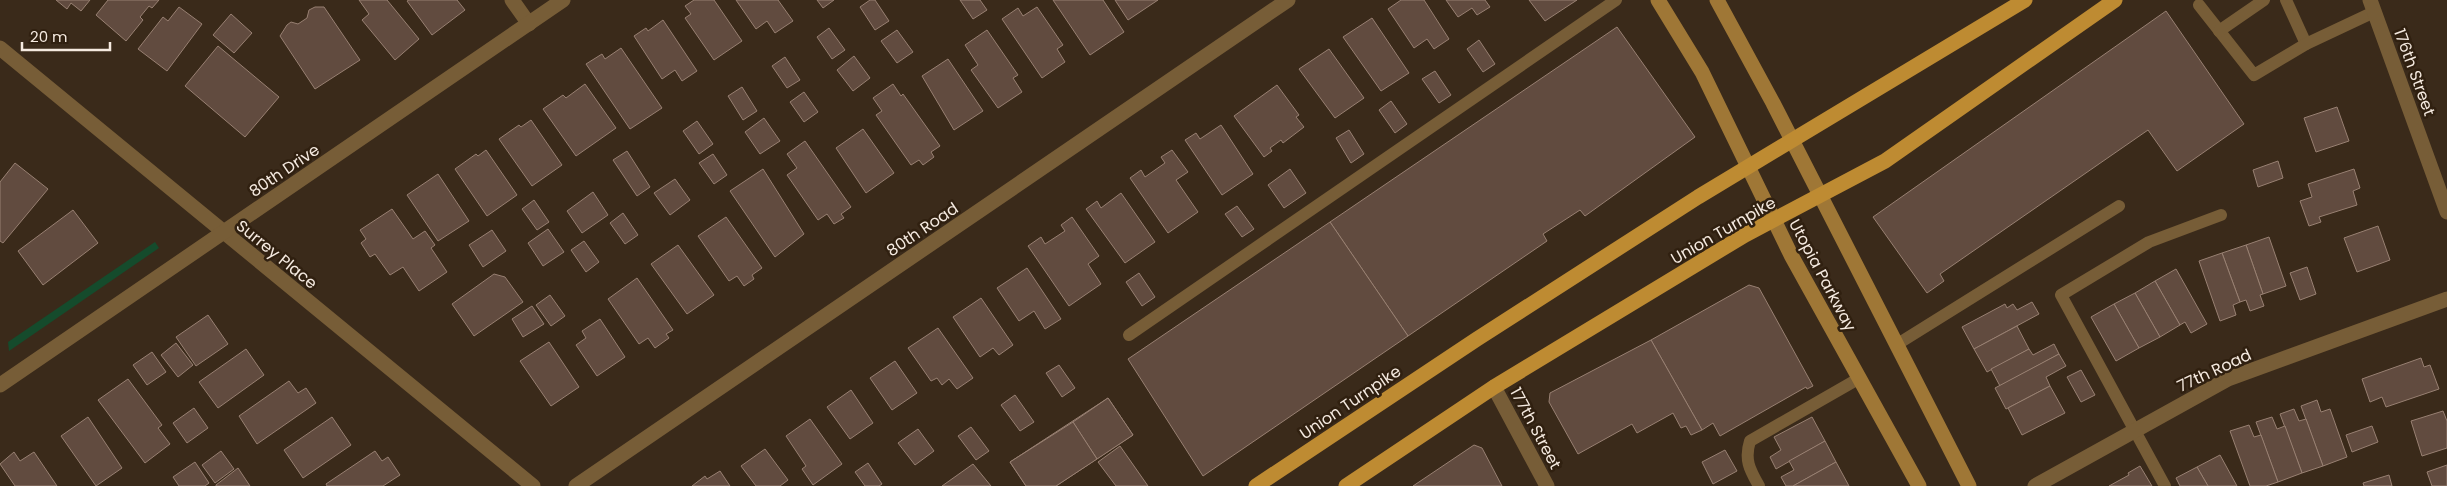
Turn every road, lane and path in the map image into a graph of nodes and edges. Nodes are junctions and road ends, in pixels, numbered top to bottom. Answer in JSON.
{"nodes":[{"id":1,"x":512,"y":0,"type":"edge"},
{"id":2,"x":563,"y":0,"type":"edge"},
{"id":3,"x":1288,"y":0,"type":"edge"},
{"id":4,"x":1616,"y":0,"type":"edge"},
{"id":5,"x":1658,"y":0,"type":"edge"},
{"id":6,"x":1717,"y":0,"type":"edge"},
{"id":7,"x":2024,"y":0,"type":"edge"},
{"id":8,"x":2115,"y":0,"type":"edge"},
{"id":9,"x":2264,"y":0,"type":"edge"},
{"id":10,"x":2286,"y":0,"type":"edge"},
{"id":11,"x":2199,"y":5,"type":"dead end"},
{"id":12,"x":2372,"y":6,"type":"edge"},
{"id":13,"x":529,"y":24,"type":"junction"},
{"id":14,"x":2220,"y":31,"type":"junction"},
{"id":15,"x":2306,"y":44,"type":"junction"},
{"id":16,"x":0,"y":48,"type":"edge"},
{"id":17,"x":1792,"y":140,"type":"junction"},
{"id":18,"x":1748,"y":166,"type":"junction"},
{"id":19,"x":1820,"y":196,"type":"junction"},
{"id":20,"x":2119,"y":206,"type":"dead end"},
{"id":21,"x":2447,"y":212,"type":"edge"},
{"id":22,"x":2221,"y":215,"type":"dead end"},
{"id":23,"x":1774,"y":220,"type":"junction"},
{"id":24,"x":223,"y":232,"type":"junction"},
{"id":25,"x":2447,"y":300,"type":"edge"},
{"id":26,"x":1128,"y":335,"type":"dead end"},
{"id":27,"x":1896,"y":345,"type":"junction"},
{"id":28,"x":1858,"y":379,"type":"junction"},
{"id":29,"x":0,"y":385,"type":"edge"},
{"id":30,"x":1494,"y":387,"type":"junction"},
{"id":31,"x":2134,"y":431,"type":"junction"},
{"id":32,"x":533,"y":486,"type":"edge"},
{"id":33,"x":576,"y":486,"type":"edge"},
{"id":34,"x":1256,"y":486,"type":"edge"},
{"id":35,"x":1346,"y":486,"type":"edge"},
{"id":36,"x":1547,"y":486,"type":"edge"},
{"id":37,"x":1759,"y":486,"type":"edge"},
{"id":38,"x":1919,"y":486,"type":"edge"},
{"id":39,"x":1968,"y":486,"type":"edge"},
{"id":40,"x":2035,"y":486,"type":"edge"},
{"id":41,"x":2165,"y":486,"type":"edge"}],
"edges":[{"from":1,"to":13,"type":"street"},
{"from":2,"to":13,"type":"street","name":"80th Drive"},
{"from":3,"to":33,"type":"street","name":"80th Road"},
{"from":4,"to":26,"type":"lane"},
{"from":5,"to":18,"type":"main road","name":"Utopia Parkway"},
{"from":6,"to":17,"type":"main road","name":"Utopia Parkway"},
{"from":7,"to":17,"type":"main road","name":"Union Turnpike"},
{"from":8,"to":19,"type":"main road","name":"Union Turnpike"},
{"from":9,"to":14,"type":"lane"},
{"from":10,"to":15,"type":"lane"},
{"from":11,"to":14,"type":"lane"},
{"from":12,"to":15,"type":"lane"},
{"from":12,"to":21,"type":"street","name":"176th Street"},
{"from":13,"to":24,"type":"street","name":"80th Drive"},
{"from":14,"to":15,"type":"lane"},
{"from":16,"to":24,"type":"street","name":"Surrey Place"},
{"from":17,"to":18,"type":"main road","name":"Union Turnpike"},
{"from":17,"to":19,"type":"main road","name":"Utopia Parkway"},
{"from":18,"to":23,"type":"main road","name":"Utopia Parkway"},
{"from":18,"to":34,"type":"main road","name":"Union Turnpike"},
{"from":19,"to":23,"type":"main road","name":"Union Turnpike"},
{"from":19,"to":27,"type":"main road","name":"Utopia Parkway"},
{"from":20,"to":27,"type":"lane"},
{"from":22,"to":31,"type":"lane"},
{"from":23,"to":28,"type":"main road","name":"Utopia Parkway"},
{"from":23,"to":30,"type":"main road","name":"Union Turnpike"},
{"from":24,"to":29,"type":"street","name":"80th Drive"},
{"from":24,"to":32,"type":"street","name":"Surrey Place"},
{"from":25,"to":31,"type":"street","name":"77th Road"},
{"from":27,"to":39,"type":"main road","name":"Utopia Parkway"},
{"from":28,"to":37,"type":"lane"},
{"from":28,"to":38,"type":"main road","name":"Utopia Parkway"},
{"from":30,"to":35,"type":"main road","name":"Union Turnpike"},
{"from":30,"to":36,"type":"street","name":"177th Street"},
{"from":31,"to":40,"type":"street","name":"77th Road"},
{"from":31,"to":41,"type":"lane"}]}
